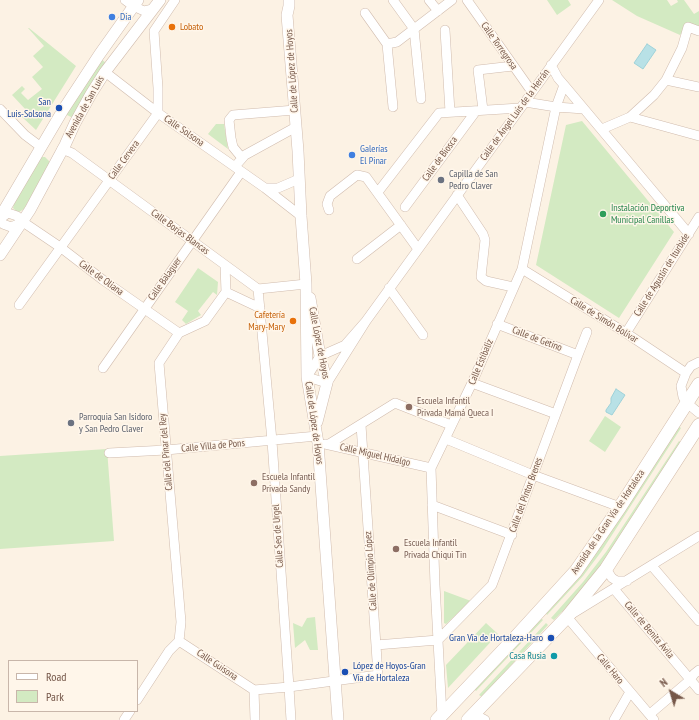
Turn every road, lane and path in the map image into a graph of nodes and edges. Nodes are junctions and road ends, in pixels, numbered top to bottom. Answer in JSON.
{"nodes":[{"id":1,"x":175,"y":0,"type":"edge"},
{"id":2,"x":283,"y":0,"type":"edge"},
{"id":3,"x":289,"y":0,"type":"edge"},
{"id":4,"x":393,"y":0,"type":"edge"},
{"id":5,"x":429,"y":0,"type":"edge"},
{"id":6,"x":452,"y":0,"type":"edge"},
{"id":7,"x":467,"y":0,"type":"edge"},
{"id":8,"x":600,"y":0,"type":"edge"},
{"id":9,"x":132,"y":2,"type":"edge"},
{"id":10,"x":156,"y":4,"type":"edge"},
{"id":11,"x":438,"y":11,"type":"junction"},
{"id":12,"x":364,"y":13,"type":"dead end"},
{"id":13,"x":287,"y":15,"type":"junction"},
{"id":14,"x":414,"y":29,"type":"junction"},
{"id":15,"x":445,"y":30,"type":"dead end"},
{"id":16,"x":699,"y":31,"type":"edge"},
{"id":17,"x":387,"y":44,"type":"junction"},
{"id":18,"x":551,"y":65,"type":"junction"},
{"id":19,"x":514,"y":66,"type":"junction"},
{"id":20,"x":105,"y":72,"type":"junction"},
{"id":21,"x":666,"y":80,"type":"junction"},
{"id":22,"x":564,"y":85,"type":"junction"},
{"id":23,"x":699,"y":87,"type":"edge"},
{"id":24,"x":532,"y":92,"type":"junction"},
{"id":25,"x":421,"y":99,"type":"dead end"},
{"id":26,"x":522,"y":105,"type":"junction"},
{"id":27,"x":393,"y":107,"type":"dead end"},
{"id":28,"x":556,"y":107,"type":"junction"},
{"id":29,"x":0,"y":109,"type":"edge"},
{"id":30,"x":584,"y":109,"type":"junction"},
{"id":31,"x":294,"y":110,"type":"junction"},
{"id":32,"x":479,"y":111,"type":"junction"},
{"id":33,"x":450,"y":112,"type":"junction"},
{"id":34,"x":158,"y":113,"type":"junction"},
{"id":35,"x":630,"y":117,"type":"junction"},
{"id":36,"x":296,"y":127,"type":"junction"},
{"id":37,"x":602,"y":129,"type":"junction"},
{"id":38,"x":699,"y":136,"type":"edge"},
{"id":39,"x":41,"y":146,"type":"junction"},
{"id":40,"x":62,"y":149,"type":"junction"},
{"id":41,"x":242,"y":158,"type":"junction"},
{"id":42,"x":238,"y":169,"type":"junction"},
{"id":43,"x":299,"y":179,"type":"junction"},
{"id":44,"x":110,"y":181,"type":"junction"},
{"id":45,"x":265,"y":188,"type":"junction"},
{"id":46,"x":378,"y":192,"type":"junction"},
{"id":47,"x":457,"y":195,"type":"junction"},
{"id":48,"x":405,"y":207,"type":"dead end"},
{"id":49,"x":329,"y":210,"type":"dead end"},
{"id":50,"x":301,"y":216,"type":"junction"},
{"id":51,"x":699,"y":217,"type":"edge"},
{"id":52,"x":0,"y":219,"type":"edge"},
{"id":53,"x":23,"y":222,"type":"junction"},
{"id":54,"x":401,"y":225,"type":"junction"},
{"id":55,"x":689,"y":234,"type":"junction"},
{"id":56,"x":193,"y":240,"type":"junction"},
{"id":57,"x":60,"y":247,"type":"junction"},
{"id":58,"x":418,"y":249,"type":"junction"},
{"id":59,"x":0,"y":255,"type":"edge"},
{"id":60,"x":360,"y":256,"type":"dead end"},
{"id":61,"x":225,"y":265,"type":"junction"},
{"id":62,"x":522,"y":269,"type":"junction"},
{"id":63,"x":306,"y":284,"type":"junction"},
{"id":64,"x":513,"y":287,"type":"junction"},
{"id":65,"x":389,"y":288,"type":"junction"},
{"id":66,"x":258,"y":289,"type":"junction"},
{"id":67,"x":226,"y":292,"type":"junction"},
{"id":68,"x":19,"y":305,"type":"dead end"},
{"id":69,"x":260,"y":308,"type":"junction"},
{"id":70,"x":145,"y":309,"type":"junction"},
{"id":71,"x":366,"y":321,"type":"junction"},
{"id":72,"x":497,"y":324,"type":"junction"},
{"id":73,"x":587,"y":332,"type":"dead end"},
{"id":74,"x":179,"y":333,"type":"junction"},
{"id":75,"x":626,"y":333,"type":"junction"},
{"id":76,"x":423,"y":335,"type":"dead end"},
{"id":77,"x":578,"y":355,"type":"junction"},
{"id":78,"x":320,"y":356,"type":"junction"},
{"id":79,"x":699,"y":362,"type":"edge"},
{"id":80,"x":103,"y":368,"type":"dead end"},
{"id":81,"x":686,"y":373,"type":"junction"},
{"id":82,"x":307,"y":377,"type":"junction"},
{"id":83,"x":327,"y":383,"type":"junction"},
{"id":84,"x":472,"y":383,"type":"junction"},
{"id":85,"x":699,"y":384,"type":"edge"},
{"id":86,"x":687,"y":403,"type":"junction"},
{"id":87,"x":699,"y":413,"type":"edge"},
{"id":88,"x":556,"y":414,"type":"junction"},
{"id":89,"x":361,"y":424,"type":"junction"},
{"id":90,"x":451,"y":425,"type":"junction"},
{"id":91,"x":699,"y":425,"type":"edge"},
{"id":92,"x":320,"y":437,"type":"junction"},
{"id":93,"x":446,"y":439,"type":"junction"},
{"id":94,"x":272,"y":441,"type":"junction"},
{"id":95,"x":166,"y":450,"type":"junction"},
{"id":96,"x":363,"y":452,"type":"junction"},
{"id":97,"x":109,"y":453,"type":"dead end"},
{"id":98,"x":431,"y":468,"type":"junction"},
{"id":99,"x":533,"y":475,"type":"junction"},
{"id":100,"x":432,"y":505,"type":"junction"},
{"id":101,"x":620,"y":506,"type":"junction"},
{"id":102,"x":512,"y":535,"type":"junction"},
{"id":103,"x":697,"y":541,"type":"edge"},
{"id":104,"x":652,"y":566,"type":"junction"},
{"id":105,"x":606,"y":569,"type":"junction"},
{"id":106,"x":628,"y":580,"type":"junction"},
{"id":107,"x":614,"y":589,"type":"junction"},
{"id":108,"x":567,"y":618,"type":"junction"},
{"id":109,"x":699,"y":621,"type":"edge"},
{"id":110,"x":438,"y":640,"type":"junction"},
{"id":111,"x":179,"y":641,"type":"junction"},
{"id":112,"x":376,"y":645,"type":"junction"},
{"id":113,"x":699,"y":670,"type":"edge"},
{"id":114,"x":336,"y":680,"type":"junction"},
{"id":115,"x":690,"y":680,"type":"junction"},
{"id":116,"x":289,"y":687,"type":"junction"},
{"id":117,"x":254,"y":690,"type":"junction"},
{"id":118,"x":699,"y":690,"type":"edge"},
{"id":119,"x":630,"y":692,"type":"junction"},
{"id":120,"x":138,"y":698,"type":"edge"},
{"id":121,"x":652,"y":717,"type":"edge"},
{"id":122,"x":440,"y":718,"type":"edge"},
{"id":123,"x":476,"y":718,"type":"edge"},
{"id":124,"x":255,"y":720,"type":"edge"},
{"id":125,"x":291,"y":720,"type":"edge"},
{"id":126,"x":338,"y":720,"type":"edge"},
{"id":127,"x":614,"y":720,"type":"edge"}],
"edges":[{"from":1,"to":34,"type":"street"},
{"from":2,"to":13,"type":"street"},
{"from":3,"to":13,"type":"street"},
{"from":4,"to":14,"type":"street"},
{"from":5,"to":11,"type":"street"},
{"from":6,"to":11,"type":"street"},
{"from":7,"to":19,"type":"street","name":"Calle Torregrosa"},
{"from":8,"to":18,"type":"street","name":"Calle de Ángel Luis de la Herrán"},
{"from":9,"to":10,"type":"street"},
{"from":9,"to":39,"type":"street","name":"Avenida de San Luis"},
{"from":10,"to":20,"type":"street","name":"Avenida de San Luis"},
{"from":11,"to":14,"type":"street"},
{"from":12,"to":17,"type":"street"},
{"from":13,"to":31,"type":"street","name":"Calle de López de Hoyos"},
{"from":14,"to":17,"type":"street"},
{"from":14,"to":25,"type":"street"},
{"from":15,"to":33,"type":"street"},
{"from":16,"to":21,"type":"street"},
{"from":17,"to":27,"type":"street"},
{"from":18,"to":22,"type":"street"},
{"from":18,"to":24,"type":"street","name":"Calle de Ángel Luis de la Herrán"},
{"from":19,"to":24,"type":"street","name":"Calle Torregrosa"},
{"from":19,"to":32,"type":"street"},
{"from":20,"to":34,"type":"street","name":"Calle Solsona"},
{"from":20,"to":40,"type":"street","name":"Avenida de San Luis"},
{"from":21,"to":23,"type":"street"},
{"from":21,"to":35,"type":"street"},
{"from":22,"to":28,"type":"street","name":"Calle Estíbaliz"},
{"from":22,"to":30,"type":"street"},
{"from":24,"to":26,"type":"street","name":"Calle de Ángel Luis de la Herrán"},
{"from":26,"to":28,"type":"street"},
{"from":26,"to":32,"type":"street"},
{"from":26,"to":47,"type":"street","name":"Calle de Ángel Luis de la Herrán"},
{"from":28,"to":30,"type":"street"},
{"from":28,"to":62,"type":"street","name":"Calle Estíbaliz"},
{"from":29,"to":39,"type":"street"},
{"from":30,"to":37,"type":"street"},
{"from":31,"to":36,"type":"street","name":"Calle de López de Hoyos"},
{"from":31,"to":41,"type":"street"},
{"from":32,"to":33,"type":"street"},
{"from":32,"to":48,"type":"street","name":"Calle de Biosca"},
{"from":33,"to":46,"type":"street"},
{"from":34,"to":42,"type":"street","name":"Calle Solsona"},
{"from":34,"to":44,"type":"street","name":"Calle Cervera"},
{"from":35,"to":37,"type":"street"},
{"from":35,"to":38,"type":"street"},
{"from":36,"to":41,"type":"street","name":"Calle de López de Hoyos"},
{"from":36,"to":43,"type":"street","name":"Calle de López de Hoyos"},
{"from":37,"to":55,"type":"street"},
{"from":39,"to":52,"type":"street","name":"Avenida de San Luis"},
{"from":40,"to":44,"type":"street","name":"Calle Borjas Blancas"},
{"from":40,"to":53,"type":"street","name":"Avenida de San Luis"},
{"from":41,"to":42,"type":"street","name":"Calle de López de Hoyos"},
{"from":42,"to":45,"type":"street","name":"Calle Solsona"},
{"from":42,"to":56,"type":"street","name":"Calle Balaguer"},
{"from":43,"to":45,"type":"street"},
{"from":43,"to":50,"type":"street","name":"Calle de López de Hoyos"},
{"from":44,"to":56,"type":"street","name":"Calle Borjas Blancas"},
{"from":44,"to":57,"type":"street","name":"Calle Cervera"},
{"from":45,"to":50,"type":"street","name":"Calle Solsona"},
{"from":46,"to":49,"type":"street"},
{"from":46,"to":54,"type":"street"},
{"from":47,"to":58,"type":"street","name":"Calle de Ángel Luis de la Herrán"},
{"from":47,"to":64,"type":"street"},
{"from":50,"to":63,"type":"street","name":"Calle de López de Hoyos"},
{"from":51,"to":55,"type":"street","name":"Calle de Agustín de Iturbide"},
{"from":52,"to":53,"type":"street","name":"Avenida de San Luis"},
{"from":53,"to":57,"type":"street","name":"Calle de Oliana"},
{"from":53,"to":59,"type":"street","name":"Avenida de San Luis"},
{"from":54,"to":58,"type":"street"},
{"from":54,"to":60,"type":"street"},
{"from":55,"to":75,"type":"street","name":"Calle de Agustín de Iturbide"},
{"from":56,"to":61,"type":"street","name":"Calle Borjas Blancas"},
{"from":56,"to":70,"type":"street","name":"Calle Balaguer"},
{"from":57,"to":68,"type":"street","name":"Calle Cervera"},
{"from":57,"to":70,"type":"street","name":"Calle de Oliana"},
{"from":58,"to":65,"type":"street","name":"Calle de Ángel Luis de la Herrán"},
{"from":61,"to":66,"type":"street","name":"Calle Borjas Blancas"},
{"from":61,"to":67,"type":"street"},
{"from":62,"to":64,"type":"street","name":"Calle Estíbaliz"},
{"from":62,"to":75,"type":"street","name":"Calle de Simón Bolívar"},
{"from":63,"to":66,"type":"street"},
{"from":63,"to":78,"type":"street","name":"Calle López de Hoyos"},
{"from":63,"to":82,"type":"street","name":"Calle de López de Hoyos"},
{"from":64,"to":72,"type":"street","name":"Calle Estíbaliz"},
{"from":65,"to":71,"type":"street","name":"Calle de Ángel Luis de la Herrán"},
{"from":65,"to":76,"type":"street"},
{"from":66,"to":69,"type":"street","name":"Calle Seo de Urgel"},
{"from":67,"to":69,"type":"street"},
{"from":67,"to":74,"type":"street"},
{"from":69,"to":94,"type":"street","name":"Calle Seo de Urgel"},
{"from":70,"to":74,"type":"street","name":"Calle de Oliana"},
{"from":70,"to":80,"type":"street","name":"Calle Balaguer"},
{"from":71,"to":78,"type":"street","name":"Calle de Ángel Luis de la Herrán"},
{"from":71,"to":83,"type":"street","name":"Calle de Ángel Luis de la Herrán"},
{"from":72,"to":77,"type":"street","name":"Calle de Getino"},
{"from":72,"to":84,"type":"street","name":"Calle Estíbaliz"},
{"from":73,"to":77,"type":"street","name":"Calle del Pintor Brenes"},
{"from":74,"to":95,"type":"street","name":"Calle del Pinar del Rey"},
{"from":75,"to":81,"type":"street","name":"Calle de Simón Bolívar"},
{"from":77,"to":88,"type":"street","name":"Calle del Pintor Brenes"},
{"from":78,"to":82,"type":"street"},
{"from":78,"to":83,"type":"street","name":"Calle López de Hoyos"},
{"from":79,"to":81,"type":"street"},
{"from":81,"to":86,"type":"street"},
{"from":82,"to":83,"type":"street"},
{"from":82,"to":92,"type":"street","name":"Calle de López de Hoyos"},
{"from":83,"to":92,"type":"street","name":"Calle López de Hoyos"},
{"from":84,"to":88,"type":"street"},
{"from":84,"to":90,"type":"street","name":"Calle Estíbaliz"},
{"from":85,"to":86,"type":"main road","name":"Avenida de la Gran Vía de Hortaleza"},
{"from":86,"to":87,"type":"street"},
{"from":86,"to":101,"type":"main road","name":"Avenida de la Gran Vía de Hortaleza"},
{"from":88,"to":99,"type":"street","name":"Calle del Pintor Brenes"},
{"from":89,"to":90,"type":"street"},
{"from":89,"to":92,"type":"street"},
{"from":89,"to":96,"type":"street","name":"Calle de Olimpio López"},
{"from":90,"to":93,"type":"street","name":"Calle Estíbaliz"},
{"from":91,"to":105,"type":"main road"},
{"from":92,"to":94,"type":"street","name":"Calle Villa de Pons"},
{"from":92,"to":96,"type":"street","name":"Calle Miguel Hidalgo"},
{"from":92,"to":114,"type":"street","name":"Calle de López de Hoyos"},
{"from":93,"to":98,"type":"street","name":"Calle Estíbaliz"},
{"from":93,"to":99,"type":"street"},
{"from":94,"to":95,"type":"street","name":"Calle Villa de Pons"},
{"from":94,"to":116,"type":"street","name":"Calle Seo de Urgel"},
{"from":95,"to":97,"type":"street","name":"Calle Villa de Pons"},
{"from":95,"to":111,"type":"street","name":"Calle del Pinar del Rey"},
{"from":96,"to":98,"type":"street","name":"Calle Miguel Hidalgo"},
{"from":96,"to":112,"type":"street","name":"Calle de Olimpio López"},
{"from":98,"to":100,"type":"street","name":"Calle Estíbaliz"},
{"from":99,"to":101,"type":"street"},
{"from":99,"to":102,"type":"street","name":"Calle del Pintor Brenes"},
{"from":100,"to":102,"type":"street"},
{"from":100,"to":110,"type":"street","name":"Calle Estíbaliz"},
{"from":101,"to":122,"type":"main road","name":"Avenida de la Gran Vía de Hortaleza"},
{"from":102,"to":110,"type":"street","name":"Calle del Pintor Brenes"},
{"from":103,"to":104,"type":"street"},
{"from":104,"to":106,"type":"street"},
{"from":104,"to":109,"type":"street"},
{"from":105,"to":106,"type":"street"},
{"from":105,"to":108,"type":"main road"},
{"from":106,"to":107,"type":"street"},
{"from":107,"to":108,"type":"street"},
{"from":107,"to":115,"type":"street","name":"Calle de Benita Ávila"},
{"from":108,"to":119,"type":"street","name":"Calle Haro"},
{"from":108,"to":123,"type":"main road"},
{"from":110,"to":112,"type":"street"},
{"from":110,"to":122,"type":"street","name":"Calle Estíbaliz"},
{"from":111,"to":117,"type":"street","name":"Calle Guisona"},
{"from":111,"to":120,"type":"street"},
{"from":112,"to":114,"type":"street","name":"Calle de Olimpio López"},
{"from":113,"to":115,"type":"street"},
{"from":114,"to":116,"type":"street"},
{"from":114,"to":126,"type":"street","name":"Calle de López de Hoyos"},
{"from":115,"to":118,"type":"street","name":"Calle de Benita Ávila"},
{"from":115,"to":121,"type":"street"},
{"from":116,"to":117,"type":"street"},
{"from":116,"to":125,"type":"street","name":"Calle Seo de Urgel"},
{"from":117,"to":124,"type":"street"},
{"from":119,"to":121,"type":"street","name":"Calle Haro"},
{"from":119,"to":127,"type":"street"}]}
